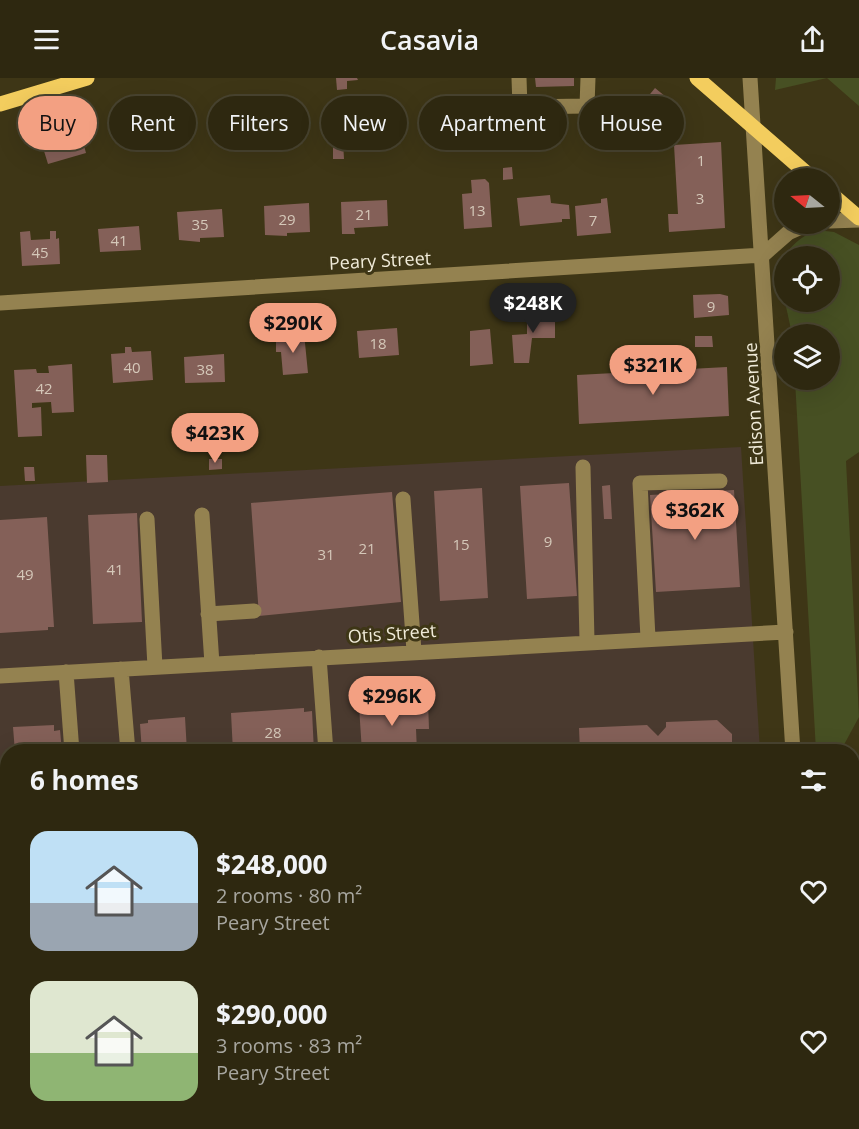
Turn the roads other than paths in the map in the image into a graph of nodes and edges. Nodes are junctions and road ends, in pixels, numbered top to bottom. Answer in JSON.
{"nodes":[{"id":1,"x":87,"y":78,"type":"edge"},
{"id":2,"x":519,"y":78,"type":"edge"},
{"id":3,"x":588,"y":78,"type":"edge"},
{"id":4,"x":696,"y":78,"type":"edge"},
{"id":5,"x":750,"y":78,"type":"edge"},
{"id":6,"x":0,"y":104,"type":"edge"},
{"id":7,"x":753,"y":127,"type":"junction"},
{"id":8,"x":800,"y":168,"type":"edge"},
{"id":9,"x":840,"y":202,"type":"edge"},
{"id":10,"x":859,"y":219,"type":"edge"},
{"id":11,"x":840,"y":220,"type":"edge"},
{"id":12,"x":787,"y":234,"type":"edge"},
{"id":13,"x":763,"y":255,"type":"junction"},
{"id":14,"x":0,"y":303,"type":"edge"},
{"id":15,"x":583,"y":467,"type":"dead end"},
{"id":16,"x":720,"y":481,"type":"dead end"},
{"id":17,"x":403,"y":500,"type":"dead end"},
{"id":18,"x":202,"y":514,"type":"dead end"},
{"id":19,"x":147,"y":519,"type":"dead end"},
{"id":20,"x":254,"y":611,"type":"dead end"},
{"id":21,"x":208,"y":614,"type":"junction"},
{"id":22,"x":786,"y":632,"type":"junction"},
{"id":23,"x":648,"y":638,"type":"junction"},
{"id":24,"x":587,"y":641,"type":"junction"},
{"id":25,"x":414,"y":651,"type":"junction"},
{"id":26,"x":319,"y":657,"type":"junction"},
{"id":27,"x":212,"y":664,"type":"junction"},
{"id":28,"x":155,"y":667,"type":"junction"},
{"id":29,"x":121,"y":669,"type":"junction"},
{"id":30,"x":66,"y":672,"type":"junction"},
{"id":31,"x":0,"y":676,"type":"edge"},
{"id":32,"x":71,"y":744,"type":"edge"},
{"id":33,"x":127,"y":744,"type":"edge"},
{"id":34,"x":325,"y":744,"type":"edge"},
{"id":35,"x":793,"y":744,"type":"edge"}],
"edges":[{"from":1,"to":6,"type":"main road"},
{"from":2,"to":3,"type":"street"},
{"from":4,"to":7,"type":"main road"},
{"from":5,"to":7,"type":"street","name":"Edison Avenue"},
{"from":7,"to":8,"type":"main road"},
{"from":7,"to":13,"type":"street","name":"Edison Avenue"},
{"from":9,"to":10,"type":"main road"},
{"from":10,"to":11,"type":"street"},
{"from":12,"to":13,"type":"street"},
{"from":13,"to":14,"type":"street","name":"Peary Street"},
{"from":13,"to":22,"type":"street","name":"Edison Avenue"},
{"from":15,"to":24,"type":"street"},
{"from":16,"to":23,"type":"street"},
{"from":17,"to":25,"type":"street"},
{"from":18,"to":21,"type":"street"},
{"from":19,"to":28,"type":"street"},
{"from":20,"to":21,"type":"street"},
{"from":21,"to":27,"type":"street"},
{"from":22,"to":23,"type":"street","name":"Otis Street"},
{"from":22,"to":35,"type":"street","name":"Edison Avenue"},
{"from":23,"to":24,"type":"street","name":"Otis Street"},
{"from":24,"to":25,"type":"street","name":"Otis Street"},
{"from":25,"to":26,"type":"street","name":"Otis Street"},
{"from":26,"to":27,"type":"street","name":"Otis Street"},
{"from":26,"to":34,"type":"street"},
{"from":27,"to":28,"type":"street","name":"Otis Street"},
{"from":28,"to":29,"type":"street","name":"Otis Street"},
{"from":29,"to":30,"type":"street","name":"Otis Street"},
{"from":29,"to":33,"type":"street"},
{"from":30,"to":31,"type":"street","name":"Otis Street"},
{"from":30,"to":32,"type":"street"}]}
